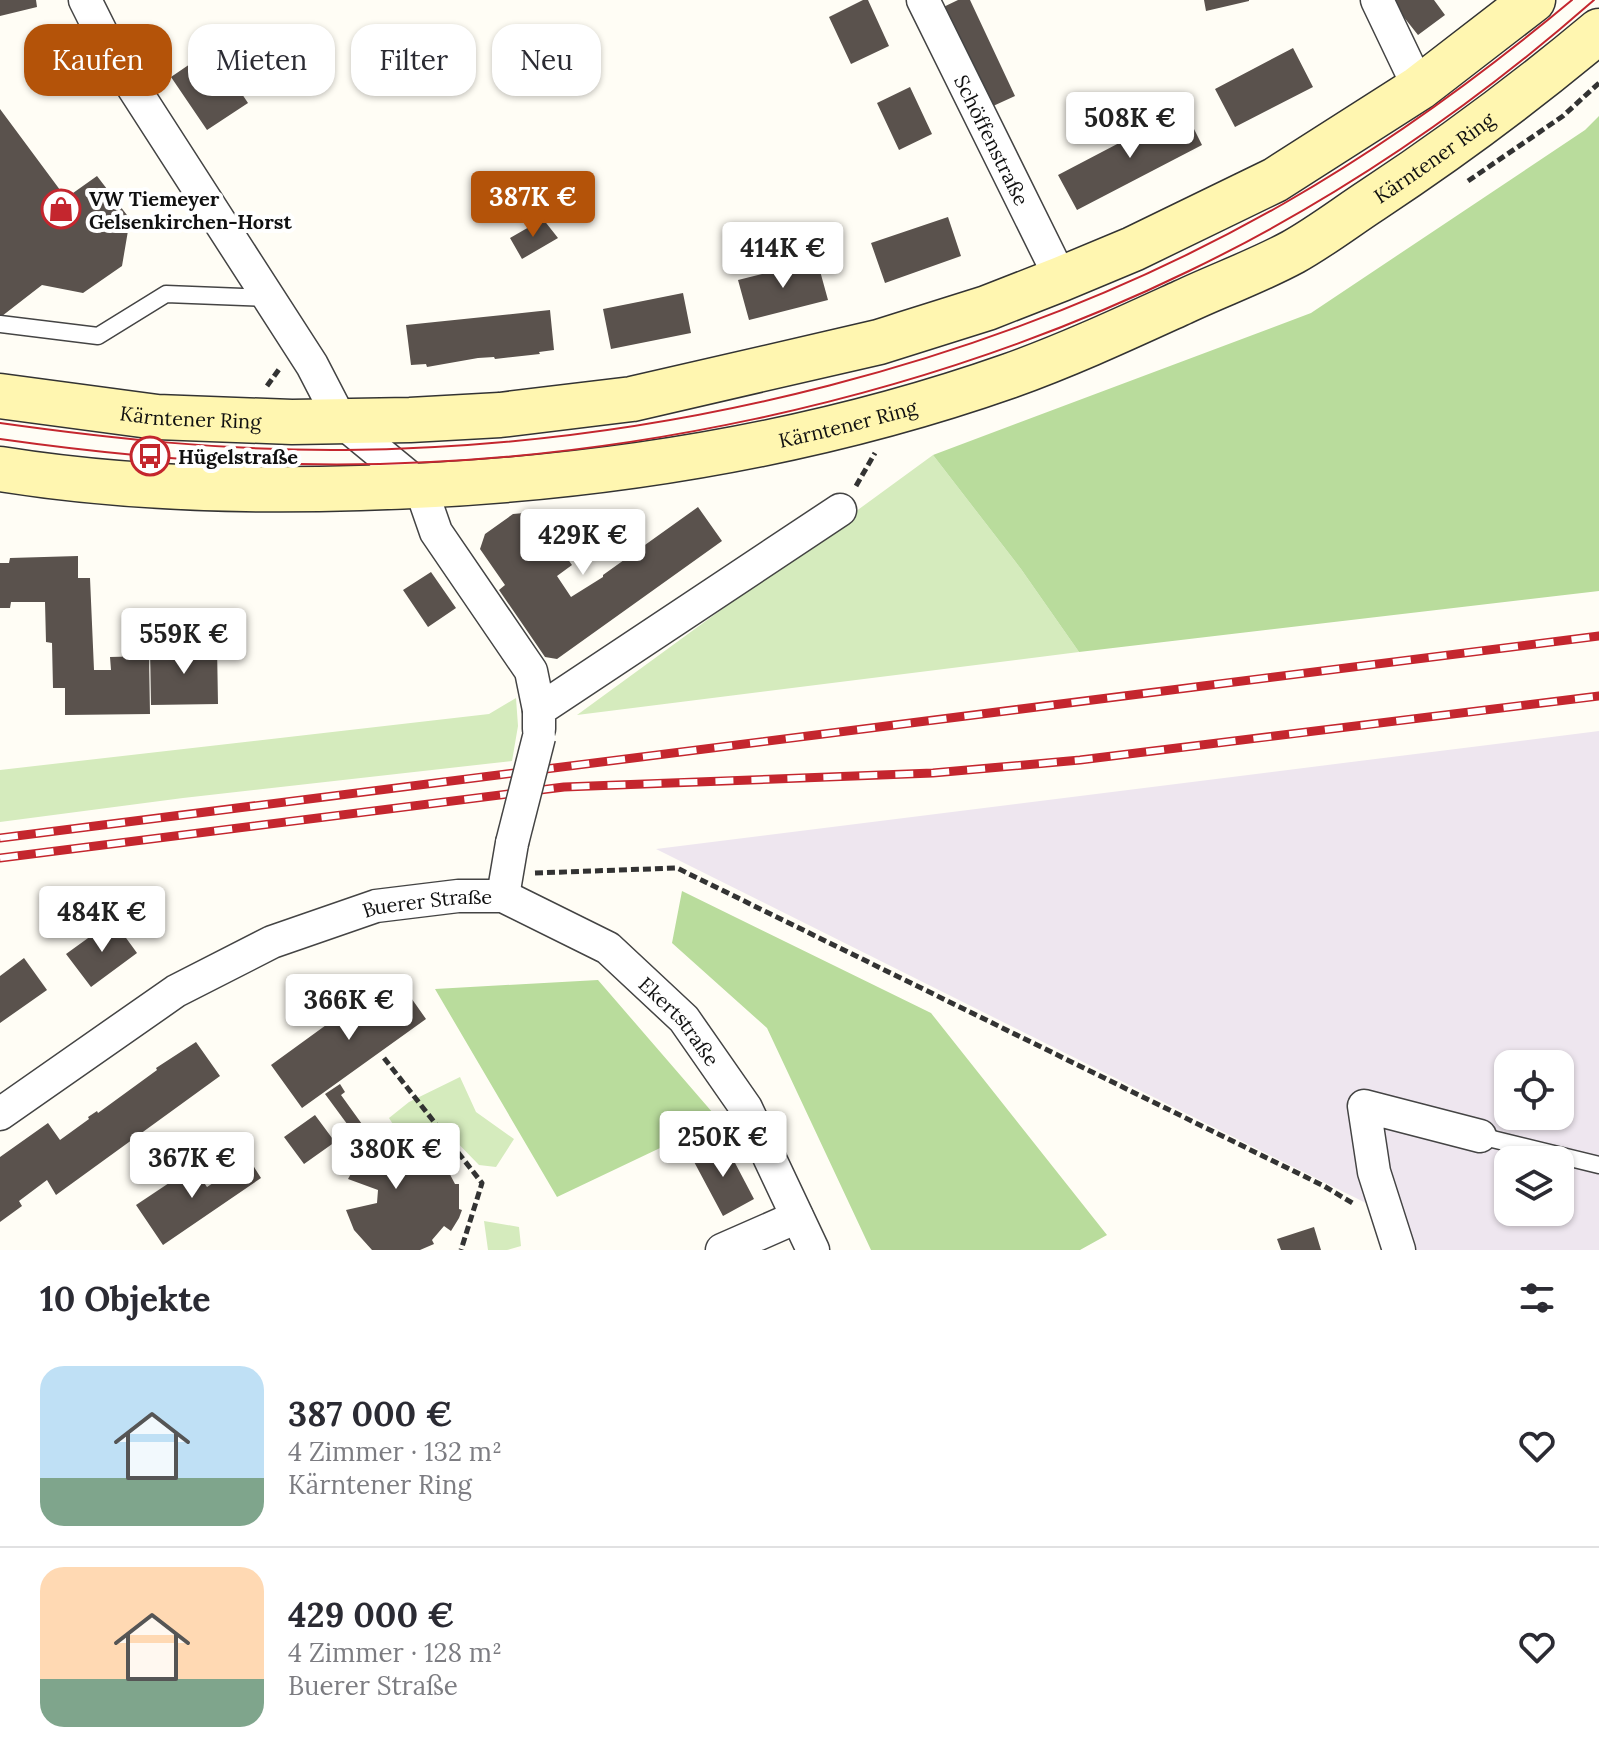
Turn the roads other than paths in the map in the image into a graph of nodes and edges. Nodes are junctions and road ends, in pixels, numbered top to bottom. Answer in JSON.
{"nodes":[{"id":1,"x":85,"y":0,"type":"edge"},
{"id":2,"x":923,"y":0,"type":"edge"},
{"id":3,"x":1377,"y":0,"type":"edge"},
{"id":4,"x":1533,"y":0,"type":"edge"},
{"id":5,"x":1599,"y":31,"type":"edge"},
{"id":6,"x":1419,"y":88,"type":"junction"},
{"id":7,"x":1061,"y":279,"type":"junction"},
{"id":8,"x":268,"y":298,"type":"junction"},
{"id":9,"x":0,"y":324,"type":"edge"},
{"id":10,"x":0,"y":396,"type":"edge"},
{"id":11,"x":341,"y":421,"type":"junction"},
{"id":12,"x":0,"y":469,"type":"edge"},
{"id":13,"x":420,"y":486,"type":"junction"},
{"id":14,"x":840,"y":510,"type":"dead end"},
{"id":15,"x":539,"y":723,"type":"junction"},
{"id":16,"x":507,"y":871,"type":"junction"},
{"id":17,"x":0,"y":1114,"type":"edge"},
{"id":18,"x":1480,"y":1136,"type":"joint"},
{"id":19,"x":1599,"y":1165,"type":"edge"},
{"id":20,"x":797,"y":1217,"type":"junction"},
{"id":21,"x":1395,"y":1238,"type":"edge"},
{"id":22,"x":722,"y":1250,"type":"edge"},
{"id":23,"x":813,"y":1250,"type":"edge"}],
"edges":[{"from":1,"to":8,"type":"street"},
{"from":2,"to":7,"type":"street","name":"Schöffenstraße"},
{"from":3,"to":6,"type":"street"},
{"from":4,"to":6,"type":"main road","name":"Kärntener Ring"},
{"from":5,"to":13,"type":"main road","name":"Kärntener Ring"},
{"from":6,"to":7,"type":"main road","name":"Kärntener Ring"},
{"from":7,"to":11,"type":"main road","name":"Kärntener Ring"},
{"from":8,"to":9,"type":"lane"},
{"from":8,"to":11,"type":"street"},
{"from":10,"to":11,"type":"main road","name":"Kärntener Ring"},
{"from":11,"to":13,"type":"street"},
{"from":12,"to":13,"type":"main road","name":"Kärntener Ring"},
{"from":13,"to":15,"type":"street"},
{"from":14,"to":15,"type":"street"},
{"from":15,"to":16,"type":"street","bridge":true},
{"from":16,"to":17,"type":"street","name":"Buerer Straße"},
{"from":16,"to":20,"type":"street","name":"Ekertstraße"},
{"from":18,"to":19,"type":"lane"},
{"from":18,"to":21,"type":"street"},
{"from":20,"to":22,"type":"street"},
{"from":20,"to":23,"type":"street","name":"Ekertstraße"}]}
